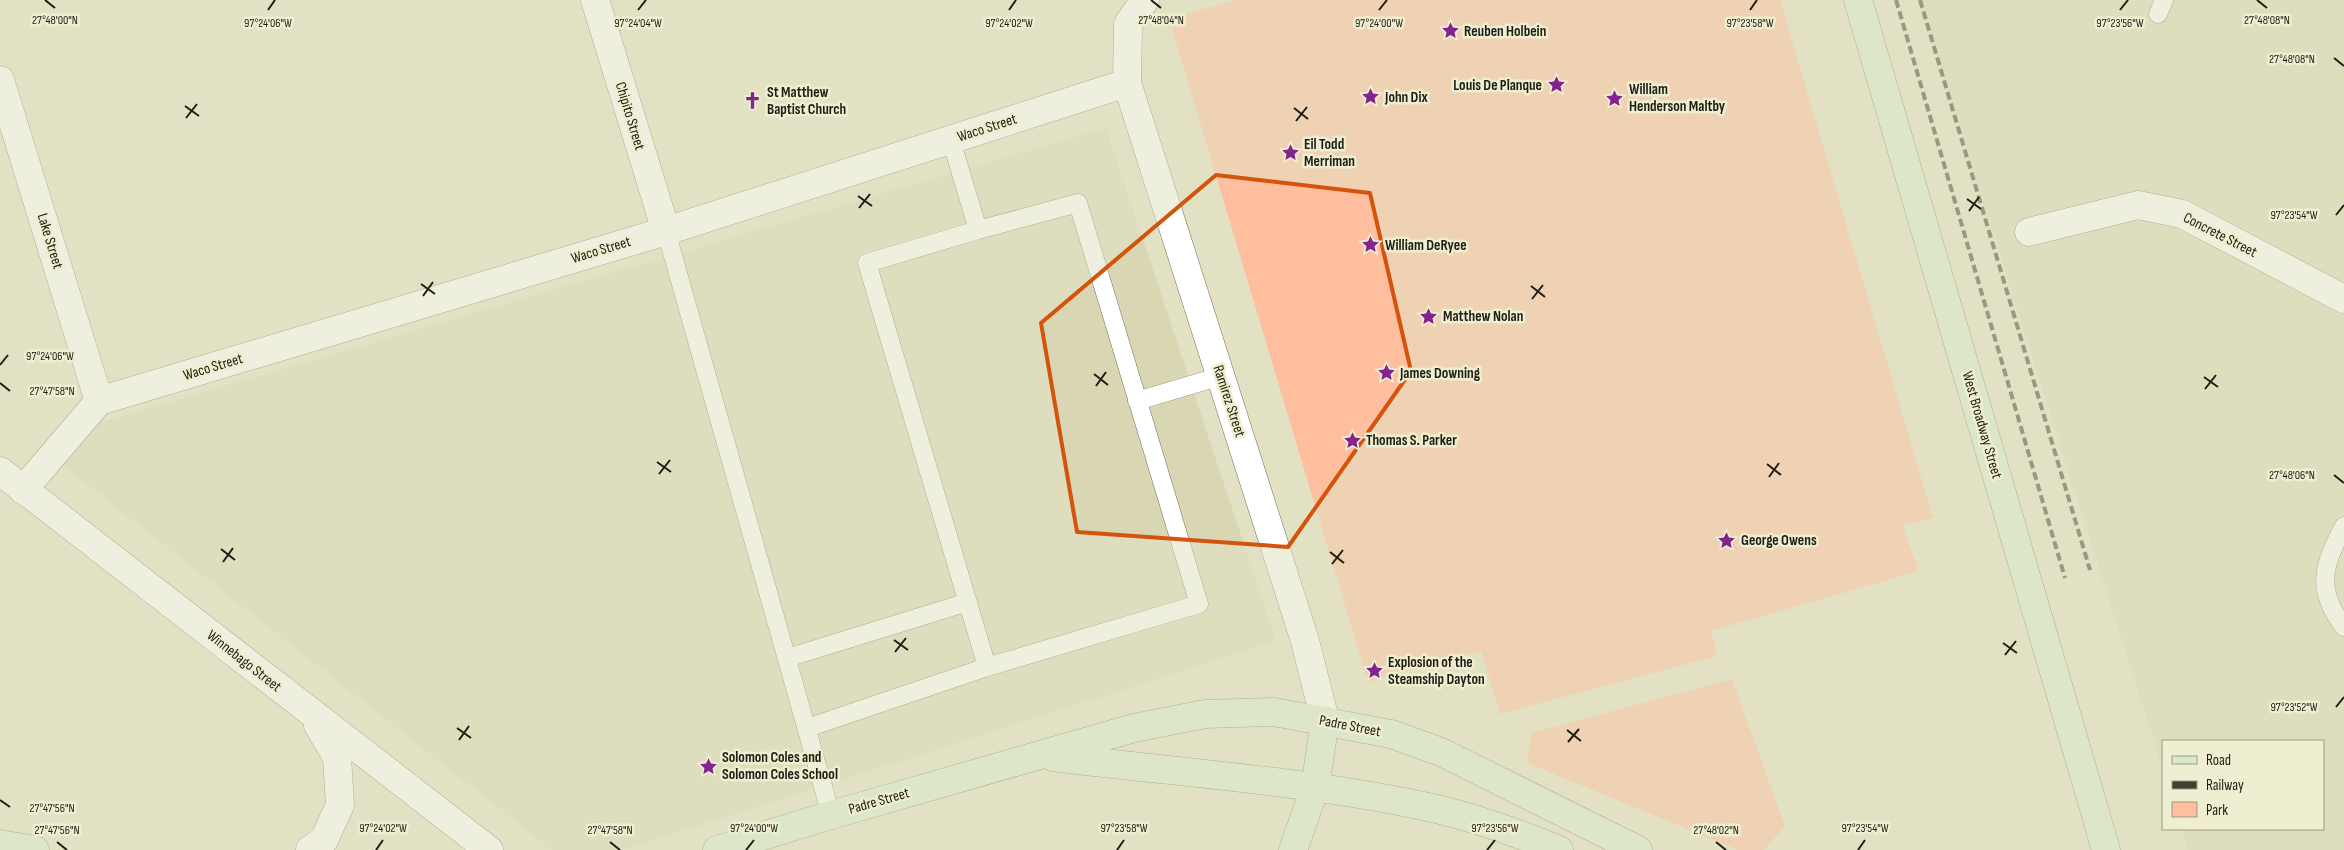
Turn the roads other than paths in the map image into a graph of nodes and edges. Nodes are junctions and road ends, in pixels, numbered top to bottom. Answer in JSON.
{"nodes":[{"id":1,"x":595,"y":0,"type":"edge"},
{"id":2,"x":1145,"y":0,"type":"edge"},
{"id":3,"x":1858,"y":0,"type":"edge"},
{"id":4,"x":0,"y":80,"type":"edge"},
{"id":5,"x":1128,"y":83,"type":"junction"},
{"id":6,"x":951,"y":140,"type":"junction"},
{"id":7,"x":978,"y":230,"type":"junction"},
{"id":8,"x":666,"y":231,"type":"junction"},
{"id":9,"x":2029,"y":232,"type":"dead end"},
{"id":10,"x":2344,"y":299,"type":"edge"},
{"id":11,"x":1221,"y":376,"type":"junction"},
{"id":12,"x":99,"y":401,"type":"junction"},
{"id":13,"x":1137,"y":401,"type":"junction"},
{"id":14,"x":0,"y":471,"type":"edge"},
{"id":15,"x":24,"y":490,"type":"junction"},
{"id":16,"x":2344,"y":526,"type":"edge"},
{"id":17,"x":968,"y":602,"type":"junction"},
{"id":18,"x":2344,"y":627,"type":"edge"},
{"id":19,"x":787,"y":658,"type":"junction"},
{"id":20,"x":987,"y":667,"type":"junction"},
{"id":21,"x":309,"y":711,"type":"junction"},
{"id":22,"x":1325,"y":720,"type":"junction"},
{"id":23,"x":807,"y":728,"type":"junction"},
{"id":24,"x":1042,"y":755,"type":"junction"},
{"id":25,"x":1314,"y":788,"type":"junction"},
{"id":26,"x":831,"y":815,"type":"junction"},
{"id":27,"x":0,"y":844,"type":"edge"},
{"id":28,"x":1632,"y":849,"type":"edge"},
{"id":29,"x":35,"y":850,"type":"edge"},
{"id":30,"x":310,"y":850,"type":"edge"},
{"id":31,"x":489,"y":850,"type":"edge"},
{"id":32,"x":717,"y":850,"type":"edge"},
{"id":33,"x":1293,"y":850,"type":"edge"},
{"id":34,"x":1559,"y":850,"type":"edge"},
{"id":35,"x":2106,"y":850,"type":"edge"}],
"edges":[{"from":1,"to":8,"type":"street","name":"Chipito Street"},
{"from":2,"to":5,"type":"street"},
{"from":3,"to":35,"type":"main road","name":"West Broadway Street"},
{"from":4,"to":12,"type":"street","name":"Lake Street"},
{"from":5,"to":6,"type":"street","name":"Waco Street"},
{"from":5,"to":11,"type":"street","name":"Ramirez Street"},
{"from":6,"to":7,"type":"lane"},
{"from":6,"to":8,"type":"street","name":"Waco Street"},
{"from":7,"to":13,"type":"lane"},
{"from":7,"to":17,"type":"lane"},
{"from":8,"to":12,"type":"street","name":"Waco Street"},
{"from":8,"to":19,"type":"lane"},
{"from":9,"to":10,"type":"street","name":"Concrete Street"},
{"from":11,"to":13,"type":"lane"},
{"from":11,"to":22,"type":"street","name":"Ramirez Street"},
{"from":12,"to":15,"type":"street"},
{"from":13,"to":20,"type":"lane"},
{"from":14,"to":15,"type":"street","name":"Winnebago Street"},
{"from":15,"to":21,"type":"street","name":"Winnebago Street"},
{"from":16,"to":18,"type":"lane"},
{"from":17,"to":19,"type":"lane"},
{"from":17,"to":20,"type":"lane"},
{"from":19,"to":23,"type":"lane"},
{"from":20,"to":23,"type":"lane"},
{"from":21,"to":30,"type":"street"},
{"from":21,"to":31,"type":"street","name":"Winnebago Street"},
{"from":22,"to":24,"type":"main road","name":"Padre Street"},
{"from":22,"to":25,"type":"main road"},
{"from":22,"to":28,"type":"main road","name":"Padre Street"},
{"from":23,"to":26,"type":"lane"},
{"from":24,"to":25,"type":"main road","name":"Padre Street"},
{"from":24,"to":26,"type":"main road","name":"Padre Street"},
{"from":25,"to":33,"type":"main road"},
{"from":25,"to":34,"type":"main road","name":"Padre Street"},
{"from":26,"to":32,"type":"main road","name":"Padre Street"},
{"from":27,"to":29,"type":"main road"}]}
